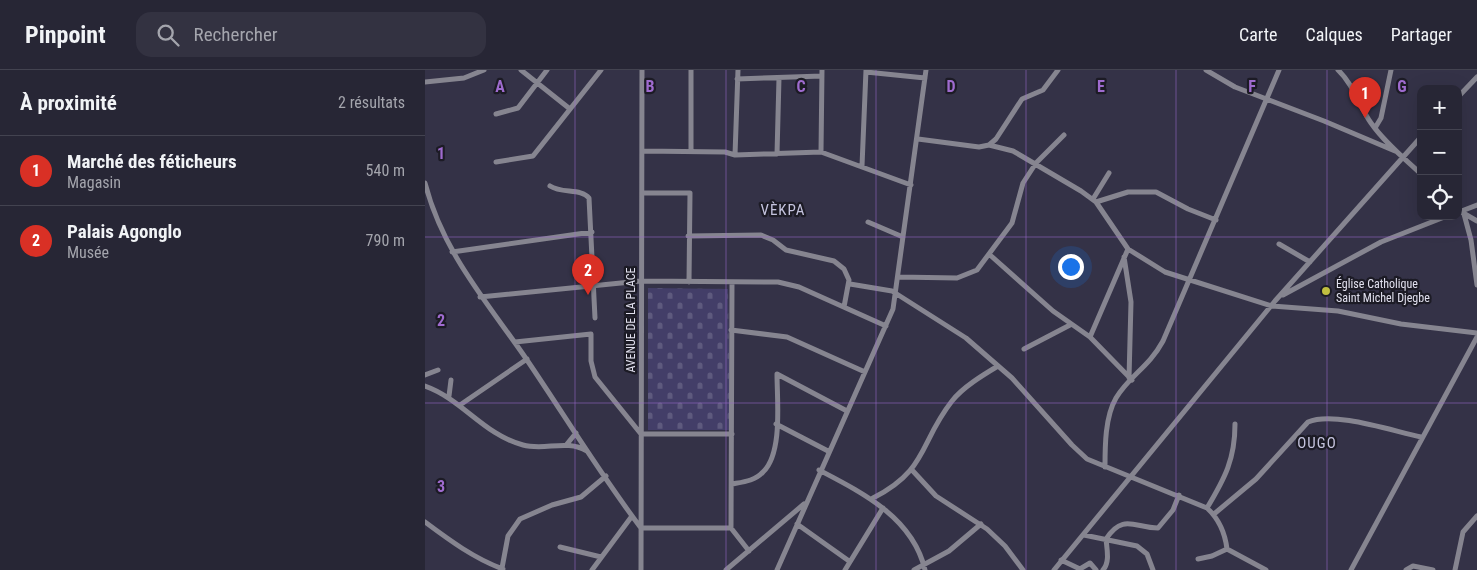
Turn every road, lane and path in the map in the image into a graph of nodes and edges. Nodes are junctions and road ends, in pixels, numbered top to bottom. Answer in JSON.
{"nodes":[{"id":1,"x":484,"y":70,"type":"edge"},
{"id":2,"x":521,"y":70,"type":"edge"},
{"id":3,"x":547,"y":70,"type":"edge"},
{"id":4,"x":601,"y":70,"type":"edge"},
{"id":5,"x":642,"y":70,"type":"edge"},
{"id":6,"x":691,"y":70,"type":"edge"},
{"id":7,"x":737,"y":70,"type":"edge"},
{"id":8,"x":822,"y":70,"type":"edge"},
{"id":9,"x":926,"y":70,"type":"edge"},
{"id":10,"x":1058,"y":70,"type":"edge"},
{"id":11,"x":1206,"y":70,"type":"edge"},
{"id":12,"x":1279,"y":70,"type":"edge"},
{"id":13,"x":1338,"y":70,"type":"edge"},
{"id":14,"x":1391,"y":70,"type":"edge"},
{"id":15,"x":866,"y":71,"type":"edge"},
{"id":16,"x":822,"y":76,"type":"junction"},
{"id":17,"x":1477,"y":77,"type":"edge"},
{"id":18,"x":779,"y":78,"type":"junction"},
{"id":19,"x":925,"y":78,"type":"junction"},
{"id":20,"x":737,"y":79,"type":"junction"},
{"id":21,"x":425,"y":82,"type":"edge"},
{"id":22,"x":537,"y":83,"type":"junction"},
{"id":23,"x":1462,"y":93,"type":"edge"},
{"id":24,"x":1267,"y":100,"type":"junction"},
{"id":25,"x":570,"y":110,"type":"junction"},
{"id":26,"x":497,"y":114,"type":"dead end"},
{"id":27,"x":1375,"y":128,"type":"junction"},
{"id":28,"x":1064,"y":135,"type":"dead end"},
{"id":29,"x":918,"y":139,"type":"junction"},
{"id":30,"x":1417,"y":141,"type":"edge"},
{"id":31,"x":989,"y":145,"type":"junction"},
{"id":32,"x":642,"y":151,"type":"junction"},
{"id":33,"x":691,"y":151,"type":"junction"},
{"id":34,"x":1395,"y":151,"type":"junction"},
{"id":35,"x":821,"y":152,"type":"junction"},
{"id":36,"x":777,"y":154,"type":"junction"},
{"id":37,"x":735,"y":155,"type":"junction"},
{"id":38,"x":1402,"y":156,"type":"junction"},
{"id":39,"x":496,"y":162,"type":"dead end"},
{"id":40,"x":1036,"y":164,"type":"junction"},
{"id":41,"x":862,"y":166,"type":"junction"},
{"id":42,"x":1417,"y":170,"type":"edge"},
{"id":43,"x":1109,"y":173,"type":"dead end"},
{"id":44,"x":425,"y":184,"type":"edge"},
{"id":45,"x":911,"y":185,"type":"junction"},
{"id":46,"x":550,"y":186,"type":"dead end"},
{"id":47,"x":643,"y":193,"type":"junction"},
{"id":48,"x":1094,"y":201,"type":"junction"},
{"id":49,"x":1477,"y":206,"type":"edge"},
{"id":50,"x":1462,"y":211,"type":"edge"},
{"id":51,"x":1462,"y":213,"type":"edge"},
{"id":52,"x":1462,"y":217,"type":"edge"},
{"id":53,"x":1216,"y":220,"type":"junction"},
{"id":54,"x":1437,"y":220,"type":"edge"},
{"id":55,"x":1477,"y":221,"type":"edge"},
{"id":56,"x":868,"y":222,"type":"dead end"},
{"id":57,"x":592,"y":232,"type":"junction"},
{"id":58,"x":688,"y":236,"type":"junction"},
{"id":59,"x":903,"y":236,"type":"junction"},
{"id":60,"x":1279,"y":244,"type":"dead end"},
{"id":61,"x":1128,"y":249,"type":"junction"},
{"id":62,"x":452,"y":252,"type":"junction"},
{"id":63,"x":990,"y":255,"type":"junction"},
{"id":64,"x":1124,"y":257,"type":"junction"},
{"id":65,"x":1310,"y":262,"type":"junction"},
{"id":66,"x":898,"y":277,"type":"junction"},
{"id":67,"x":1190,"y":280,"type":"junction"},
{"id":68,"x":641,"y":281,"type":"junction"},
{"id":69,"x":689,"y":282,"type":"junction"},
{"id":70,"x":732,"y":282,"type":"junction"},
{"id":71,"x":850,"y":284,"type":"junction"},
{"id":72,"x":1477,"y":285,"type":"edge"},
{"id":73,"x":594,"y":286,"type":"junction"},
{"id":74,"x":896,"y":295,"type":"junction"},
{"id":75,"x":1279,"y":297,"type":"junction"},
{"id":76,"x":481,"y":298,"type":"junction"},
{"id":77,"x":1272,"y":306,"type":"junction"},
{"id":78,"x":844,"y":307,"type":"junction"},
{"id":79,"x":595,"y":318,"type":"dead end"},
{"id":80,"x":1070,"y":325,"type":"junction"},
{"id":81,"x":886,"y":326,"type":"junction"},
{"id":82,"x":731,"y":330,"type":"junction"},
{"id":83,"x":1477,"y":333,"type":"edge"},
{"id":84,"x":1477,"y":337,"type":"edge"},
{"id":85,"x":1090,"y":338,"type":"junction"},
{"id":86,"x":515,"y":342,"type":"junction"},
{"id":87,"x":1024,"y":349,"type":"dead end"},
{"id":88,"x":527,"y":359,"type":"junction"},
{"id":89,"x":998,"y":366,"type":"junction"},
{"id":90,"x":439,"y":370,"type":"dead end"},
{"id":91,"x":865,"y":372,"type":"junction"},
{"id":92,"x":425,"y":375,"type":"edge"},
{"id":93,"x":1131,"y":379,"type":"junction"},
{"id":94,"x":451,"y":380,"type":"dead end"},
{"id":95,"x":425,"y":386,"type":"edge"},
{"id":96,"x":449,"y":396,"type":"junction"},
{"id":97,"x":461,"y":405,"type":"junction"},
{"id":98,"x":847,"y":411,"type":"junction"},
{"id":99,"x":777,"y":424,"type":"junction"},
{"id":100,"x":1235,"y":424,"type":"dead end"},
{"id":101,"x":576,"y":433,"type":"junction"},
{"id":102,"x":641,"y":434,"type":"junction"},
{"id":103,"x":732,"y":434,"type":"junction"},
{"id":104,"x":1421,"y":437,"type":"junction"},
{"id":105,"x":567,"y":444,"type":"junction"},
{"id":106,"x":828,"y":451,"type":"junction"},
{"id":107,"x":590,"y":453,"type":"junction"},
{"id":108,"x":1105,"y":467,"type":"junction"},
{"id":109,"x":819,"y":470,"type":"junction"},
{"id":110,"x":912,"y":470,"type":"junction"},
{"id":111,"x":606,"y":476,"type":"junction"},
{"id":112,"x":1131,"y":478,"type":"junction"},
{"id":113,"x":732,"y":484,"type":"junction"},
{"id":114,"x":1179,"y":495,"type":"junction"},
{"id":115,"x":873,"y":498,"type":"junction"},
{"id":116,"x":805,"y":504,"type":"junction"},
{"id":117,"x":883,"y":508,"type":"junction"},
{"id":118,"x":1207,"y":508,"type":"junction"},
{"id":119,"x":1214,"y":514,"type":"junction"},
{"id":120,"x":632,"y":516,"type":"junction"},
{"id":121,"x":1477,"y":516,"type":"edge"},
{"id":122,"x":425,"y":522,"type":"edge"},
{"id":123,"x":797,"y":524,"type":"junction"},
{"id":124,"x":981,"y":524,"type":"junction"},
{"id":125,"x":641,"y":528,"type":"junction"},
{"id":126,"x":731,"y":528,"type":"junction"},
{"id":127,"x":1084,"y":535,"type":"junction"},
{"id":128,"x":1106,"y":540,"type":"junction"},
{"id":129,"x":560,"y":547,"type":"dead end"},
{"id":130,"x":1227,"y":549,"type":"junction"},
{"id":131,"x":749,"y":551,"type":"junction"},
{"id":132,"x":601,"y":557,"type":"junction"},
{"id":133,"x":1198,"y":559,"type":"dead end"},
{"id":134,"x":1061,"y":560,"type":"junction"},
{"id":135,"x":849,"y":561,"type":"junction"},
{"id":136,"x":1250,"y":562,"type":"junction"},
{"id":137,"x":486,"y":564,"type":"junction"},
{"id":138,"x":925,"y":568,"type":"edge"},
{"id":139,"x":503,"y":569,"type":"edge"},
{"id":140,"x":483,"y":570,"type":"edge"},
{"id":141,"x":592,"y":570,"type":"edge"},
{"id":142,"x":641,"y":570,"type":"edge"},
{"id":143,"x":727,"y":570,"type":"edge"},
{"id":144,"x":777,"y":570,"type":"edge"},
{"id":145,"x":845,"y":570,"type":"edge"},
{"id":146,"x":914,"y":570,"type":"edge"},
{"id":147,"x":1023,"y":570,"type":"edge"},
{"id":148,"x":1054,"y":570,"type":"edge"},
{"id":149,"x":1096,"y":570,"type":"edge"},
{"id":150,"x":1103,"y":570,"type":"edge"},
{"id":151,"x":1153,"y":570,"type":"edge"},
{"id":152,"x":1249,"y":570,"type":"edge"},
{"id":153,"x":1266,"y":570,"type":"edge"},
{"id":154,"x":1351,"y":570,"type":"edge"},
{"id":155,"x":1406,"y":570,"type":"edge"},
{"id":156,"x":1433,"y":570,"type":"edge"},
{"id":157,"x":1455,"y":570,"type":"edge"}],
"edges":[{"from":1,"to":21,"type":"street"},
{"from":2,"to":22,"type":"street"},
{"from":3,"to":22,"type":"street"},
{"from":4,"to":25,"type":"street"},
{"from":5,"to":32,"type":"street","name":"AVENUE DE LA PLACE"},
{"from":6,"to":33,"type":"street"},
{"from":7,"to":20,"type":"street"},
{"from":8,"to":16,"type":"street"},
{"from":9,"to":19,"type":"street"},
{"from":10,"to":31,"type":"street"},
{"from":11,"to":24,"type":"street"},
{"from":12,"to":24,"type":"street"},
{"from":13,"to":27,"type":"street"},
{"from":14,"to":27,"type":"street"},
{"from":15,"to":19,"type":"street"},
{"from":15,"to":41,"type":"street"},
{"from":16,"to":18,"type":"street"},
{"from":16,"to":35,"type":"street"},
{"from":17,"to":23,"type":"street"},
{"from":18,"to":20,"type":"street"},
{"from":18,"to":36,"type":"street"},
{"from":19,"to":29,"type":"street"},
{"from":20,"to":37,"type":"street"},
{"from":22,"to":25,"type":"street"},
{"from":22,"to":26,"type":"street"},
{"from":24,"to":34,"type":"street"},
{"from":24,"to":53,"type":"street"},
{"from":25,"to":39,"type":"street"},
{"from":27,"to":34,"type":"street"},
{"from":28,"to":40,"type":"street"},
{"from":29,"to":31,"type":"street"},
{"from":29,"to":45,"type":"street"},
{"from":30,"to":38,"type":"street"},
{"from":31,"to":40,"type":"street"},
{"from":32,"to":33,"type":"street"},
{"from":32,"to":47,"type":"street","name":"AVENUE DE LA PLACE"},
{"from":33,"to":37,"type":"street"},
{"from":34,"to":38,"type":"street"},
{"from":35,"to":36,"type":"street"},
{"from":35,"to":41,"type":"street"},
{"from":36,"to":37,"type":"street"},
{"from":38,"to":42,"type":"street"},
{"from":38,"to":65,"type":"street"},
{"from":40,"to":48,"type":"street"},
{"from":40,"to":63,"type":"street"},
{"from":41,"to":45,"type":"street"},
{"from":43,"to":48,"type":"street"},
{"from":44,"to":62,"type":"street"},
{"from":45,"to":59,"type":"street"},
{"from":46,"to":57,"type":"street"},
{"from":47,"to":58,"type":"street"},
{"from":47,"to":68,"type":"street","name":"AVENUE DE LA PLACE"},
{"from":48,"to":53,"type":"street"},
{"from":48,"to":61,"type":"street"},
{"from":49,"to":50,"type":"street"},
{"from":51,"to":55,"type":"street"},
{"from":52,"to":72,"type":"street"},
{"from":53,"to":67,"type":"street"},
{"from":54,"to":75,"type":"street"},
{"from":56,"to":59,"type":"street"},
{"from":57,"to":62,"type":"street"},
{"from":57,"to":73,"type":"street"},
{"from":58,"to":69,"type":"street"},
{"from":58,"to":71,"type":"street"},
{"from":59,"to":66,"type":"street"},
{"from":60,"to":65,"type":"street"},
{"from":61,"to":64,"type":"street"},
{"from":61,"to":67,"type":"street"},
{"from":62,"to":76,"type":"street"},
{"from":63,"to":66,"type":"street"},
{"from":63,"to":80,"type":"street"},
{"from":64,"to":85,"type":"street"},
{"from":64,"to":93,"type":"street"},
{"from":65,"to":75,"type":"street"},
{"from":66,"to":74,"type":"street"},
{"from":67,"to":77,"type":"street"},
{"from":67,"to":93,"type":"street"},
{"from":68,"to":69,"type":"street"},
{"from":68,"to":73,"type":"street"},
{"from":68,"to":102,"type":"street","name":"AVENUE DE LA PLACE"},
{"from":69,"to":70,"type":"street"},
{"from":70,"to":78,"type":"street"},
{"from":70,"to":82,"type":"street"},
{"from":71,"to":74,"type":"street"},
{"from":71,"to":78,"type":"street"},
{"from":73,"to":76,"type":"street"},
{"from":73,"to":79,"type":"street"},
{"from":74,"to":81,"type":"street"},
{"from":74,"to":89,"type":"street"},
{"from":75,"to":77,"type":"street"},
{"from":76,"to":86,"type":"street"},
{"from":77,"to":83,"type":"street"},
{"from":77,"to":112,"type":"street"},
{"from":78,"to":81,"type":"street"},
{"from":80,"to":85,"type":"street"},
{"from":80,"to":87,"type":"street"},
{"from":81,"to":91,"type":"street"},
{"from":82,"to":91,"type":"street"},
{"from":82,"to":103,"type":"street"},
{"from":84,"to":104,"type":"street"},
{"from":85,"to":93,"type":"street"},
{"from":86,"to":88,"type":"street"},
{"from":86,"to":102,"type":"street"},
{"from":88,"to":97,"type":"street"},
{"from":88,"to":101,"type":"street"},
{"from":89,"to":108,"type":"street"},
{"from":89,"to":110,"type":"street"},
{"from":90,"to":92,"type":"street"},
{"from":91,"to":98,"type":"street"},
{"from":93,"to":108,"type":"street"},
{"from":94,"to":96,"type":"street"},
{"from":95,"to":96,"type":"street"},
{"from":96,"to":97,"type":"street"},
{"from":97,"to":105,"type":"street"},
{"from":98,"to":99,"type":"street"},
{"from":98,"to":106,"type":"street"},
{"from":99,"to":106,"type":"street"},
{"from":99,"to":113,"type":"street"},
{"from":100,"to":118,"type":"street"},
{"from":101,"to":105,"type":"street"},
{"from":101,"to":107,"type":"street"},
{"from":102,"to":103,"type":"street"},
{"from":102,"to":125,"type":"street","name":"AVENUE DE LA PLACE"},
{"from":103,"to":113,"type":"street"},
{"from":104,"to":119,"type":"street"},
{"from":104,"to":154,"type":"street"},
{"from":105,"to":107,"type":"street"},
{"from":106,"to":109,"type":"street"},
{"from":107,"to":111,"type":"street"},
{"from":108,"to":112,"type":"street"},
{"from":109,"to":115,"type":"street"},
{"from":109,"to":116,"type":"street"},
{"from":110,"to":115,"type":"street"},
{"from":110,"to":124,"type":"street"},
{"from":111,"to":120,"type":"street"},
{"from":111,"to":139,"type":"street"},
{"from":112,"to":114,"type":"street"},
{"from":112,"to":127,"type":"street"},
{"from":113,"to":126,"type":"street"},
{"from":114,"to":118,"type":"street"},
{"from":114,"to":128,"type":"street"},
{"from":115,"to":117,"type":"street"},
{"from":116,"to":123,"type":"street"},
{"from":116,"to":131,"type":"street"},
{"from":117,"to":135,"type":"street"},
{"from":117,"to":138,"type":"street"},
{"from":118,"to":119,"type":"street"},
{"from":119,"to":130,"type":"street"},
{"from":120,"to":125,"type":"street"},
{"from":120,"to":132,"type":"street"},
{"from":121,"to":157,"type":"street"},
{"from":122,"to":137,"type":"street"},
{"from":123,"to":135,"type":"street"},
{"from":123,"to":144,"type":"street"},
{"from":124,"to":138,"type":"street"},
{"from":124,"to":147,"type":"street"},
{"from":125,"to":126,"type":"street"},
{"from":125,"to":142,"type":"street","name":"AVENUE DE LA PLACE"},
{"from":126,"to":131,"type":"street"},
{"from":127,"to":128,"type":"street"},
{"from":127,"to":134,"type":"street"},
{"from":128,"to":150,"type":"street"},
{"from":128,"to":151,"type":"street"},
{"from":129,"to":132,"type":"street"},
{"from":130,"to":133,"type":"street"},
{"from":130,"to":136,"type":"street"},
{"from":131,"to":143,"type":"street"},
{"from":132,"to":141,"type":"street"},
{"from":134,"to":148,"type":"street"},
{"from":134,"to":149,"type":"street"},
{"from":135,"to":145,"type":"street"},
{"from":136,"to":152,"type":"street"},
{"from":136,"to":153,"type":"street"},
{"from":137,"to":139,"type":"street"},
{"from":137,"to":140,"type":"street"},
{"from":138,"to":146,"type":"street"},
{"from":155,"to":156,"type":"street"}]}
